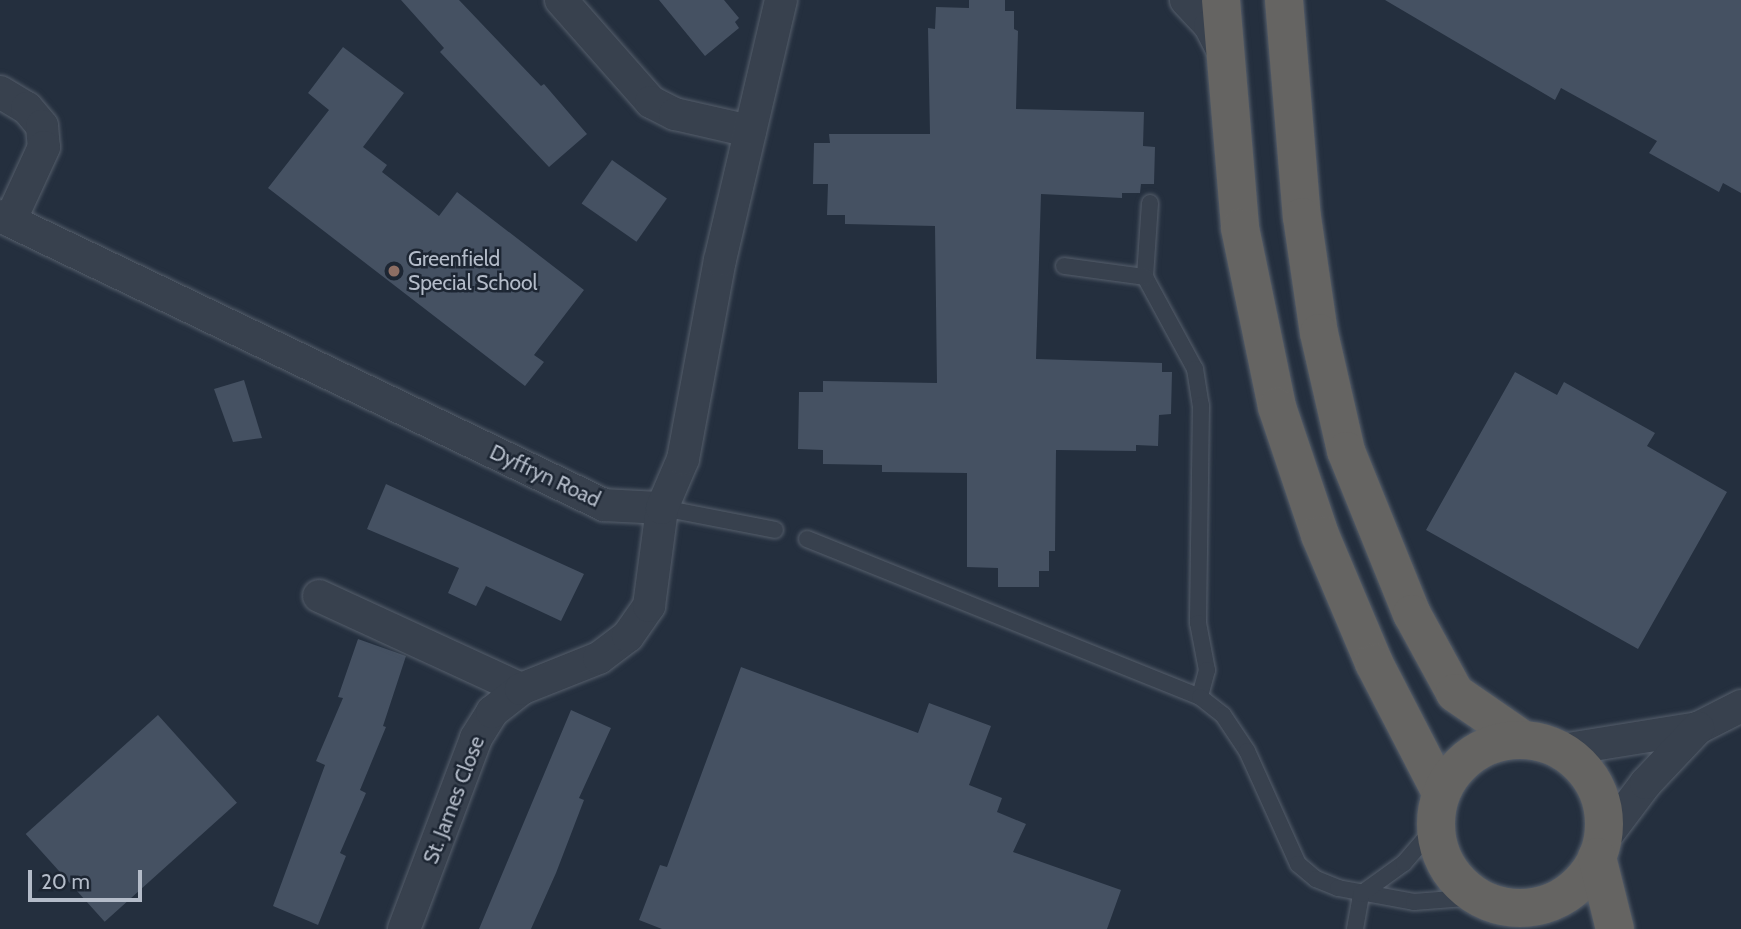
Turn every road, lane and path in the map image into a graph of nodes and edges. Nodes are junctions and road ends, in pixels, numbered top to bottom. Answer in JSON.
{"nodes":[{"id":1,"x":561,"y":0,"type":"edge"},
{"id":2,"x":781,"y":0,"type":"edge"},
{"id":3,"x":1186,"y":0,"type":"edge"},
{"id":4,"x":1221,"y":0,"type":"edge"},
{"id":5,"x":1284,"y":0,"type":"edge"},
{"id":6,"x":1225,"y":54,"type":"junction"},
{"id":7,"x":0,"y":92,"type":"edge"},
{"id":8,"x":750,"y":131,"type":"junction"},
{"id":9,"x":1150,"y":203,"type":"dead end"},
{"id":10,"x":5,"y":219,"type":"edge"},
{"id":11,"x":1064,"y":266,"type":"dead end"},
{"id":12,"x":1145,"y":277,"type":"junction"},
{"id":13,"x":662,"y":508,"type":"junction"},
{"id":14,"x":775,"y":530,"type":"dead end"},
{"id":15,"x":807,"y":539,"type":"dead end"},
{"id":16,"x":319,"y":596,"type":"dead end"},
{"id":17,"x":521,"y":688,"type":"junction"},
{"id":18,"x":1200,"y":697,"type":"junction"},
{"id":19,"x":1741,"y":706,"type":"edge"},
{"id":20,"x":1698,"y":728,"type":"junction"},
{"id":21,"x":1522,"y":739,"type":"junction"},
{"id":22,"x":1562,"y":750,"type":"junction"},
{"id":23,"x":1438,"y":810,"type":"junction"},
{"id":24,"x":1599,"y":851,"type":"junction"},
{"id":25,"x":1361,"y":894,"type":"junction"},
{"id":26,"x":1505,"y":911,"type":"edge"},
{"id":27,"x":404,"y":929,"type":"edge"},
{"id":28,"x":1355,"y":929,"type":"edge"},
{"id":29,"x":1615,"y":929,"type":"edge"}],
"edges":[{"from":1,"to":8,"type":"street"},
{"from":2,"to":8,"type":"street"},
{"from":3,"to":6,"type":"street"},
{"from":4,"to":6,"type":"highway"},
{"from":5,"to":21,"type":"highway"},
{"from":6,"to":23,"type":"highway"},
{"from":7,"to":10,"type":"street"},
{"from":8,"to":13,"type":"street"},
{"from":9,"to":12,"type":"lane"},
{"from":10,"to":13,"type":"street","name":"Dyffryn Road"},
{"from":11,"to":12,"type":"lane"},
{"from":12,"to":18,"type":"lane"},
{"from":13,"to":14,"type":"lane"},
{"from":13,"to":17,"type":"street","name":"St. James Close"},
{"from":15,"to":18,"type":"lane"},
{"from":16,"to":17,"type":"street"},
{"from":17,"to":27,"type":"street","name":"St. James Close"},
{"from":18,"to":25,"type":"lane"},
{"from":19,"to":20,"type":"street"},
{"from":20,"to":22,"type":"street"},
{"from":20,"to":24,"type":"street"},
{"from":21,"to":22,"type":"highway"},
{"from":21,"to":23,"type":"highway"},
{"from":22,"to":24,"type":"highway"},
{"from":23,"to":25,"type":"lane"},
{"from":23,"to":26,"type":"highway"},
{"from":24,"to":26,"type":"highway"},
{"from":24,"to":29,"type":"highway"},
{"from":25,"to":26,"type":"lane"},
{"from":25,"to":28,"type":"lane"}]}
